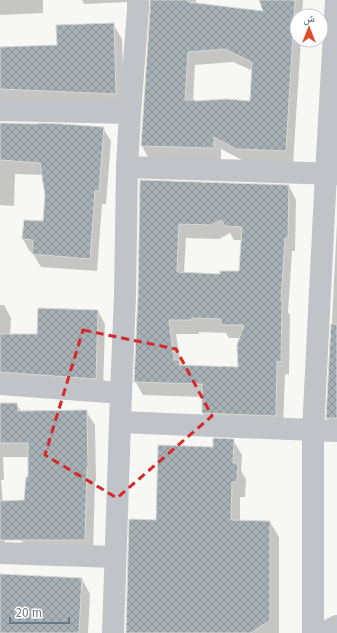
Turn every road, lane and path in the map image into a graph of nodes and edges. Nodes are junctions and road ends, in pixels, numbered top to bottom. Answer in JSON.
{"nodes":[{"id":1,"x":138,"y":0,"type":"edge"},
{"id":2,"x":336,"y":0,"type":"edge"},
{"id":3,"x":0,"y":110,"type":"edge"},
{"id":4,"x":130,"y":113,"type":"junction"},
{"id":5,"x":127,"y":167,"type":"junction"},
{"id":6,"x":332,"y":174,"type":"edge"},
{"id":7,"x":0,"y":384,"type":"edge"},
{"id":8,"x":121,"y":393,"type":"junction"},
{"id":9,"x":120,"y":422,"type":"junction"},
{"id":10,"x":313,"y":431,"type":"junction"},
{"id":11,"x":337,"y":431,"type":"edge"},
{"id":12,"x":0,"y":553,"type":"edge"},
{"id":13,"x":115,"y":557,"type":"junction"},
{"id":14,"x":337,"y":626,"type":"edge"},
{"id":15,"x":113,"y":633,"type":"edge"},
{"id":16,"x":313,"y":633,"type":"edge"},
{"id":17,"x":324,"y":633,"type":"edge"}],
"edges":[{"from":1,"to":4,"type":"street"},
{"from":2,"to":6,"type":"street"},
{"from":3,"to":4,"type":"street"},
{"from":4,"to":5,"type":"street"},
{"from":5,"to":6,"type":"street"},
{"from":5,"to":8,"type":"street"},
{"from":6,"to":10,"type":"street"},
{"from":7,"to":8,"type":"street"},
{"from":8,"to":9,"type":"street"},
{"from":9,"to":10,"type":"street"},
{"from":9,"to":13,"type":"street"},
{"from":10,"to":11,"type":"street"},
{"from":10,"to":16,"type":"street"},
{"from":12,"to":13,"type":"street"},
{"from":13,"to":15,"type":"street"},
{"from":14,"to":17,"type":"street"}]}
